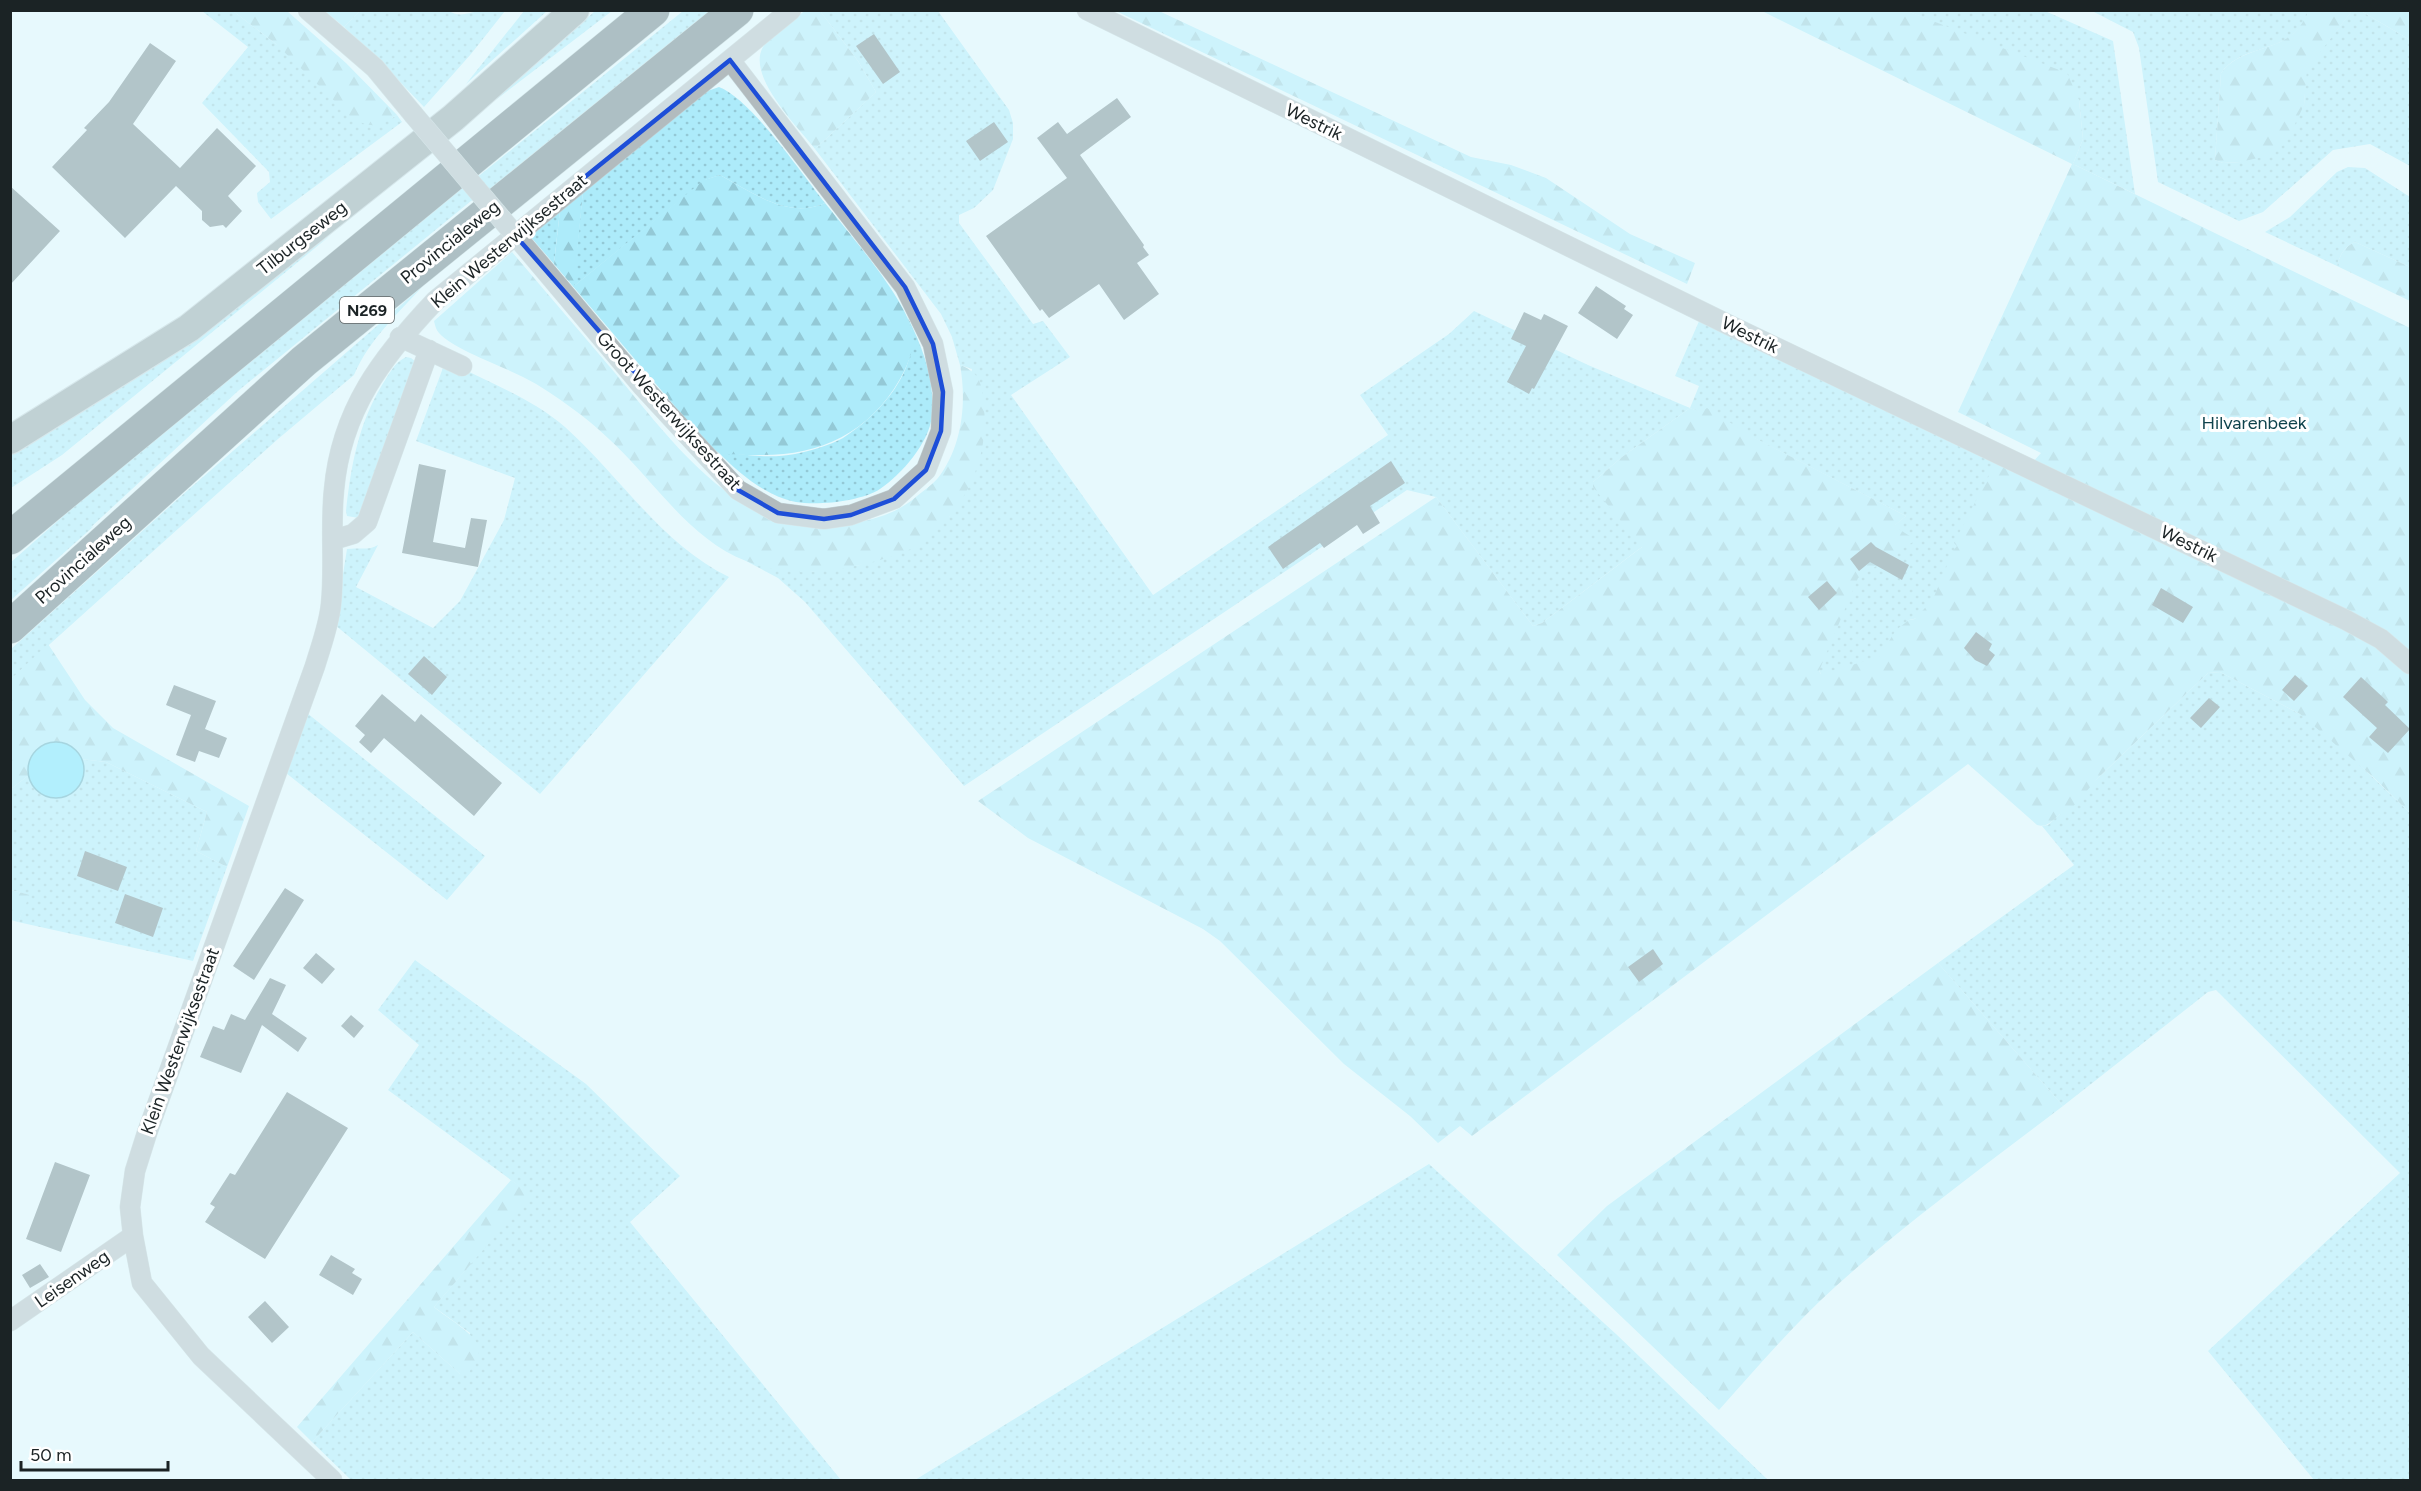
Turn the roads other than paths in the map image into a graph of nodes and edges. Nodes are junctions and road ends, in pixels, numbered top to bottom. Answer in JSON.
{"nodes":[{"id":1,"x":308,"y":10,"type":"edge"},
{"id":2,"x":575,"y":10,"type":"edge"},
{"id":3,"x":653,"y":10,"type":"edge"},
{"id":4,"x":737,"y":10,"type":"edge"},
{"id":5,"x":791,"y":10,"type":"edge"},
{"id":6,"x":1087,"y":10,"type":"edge"},
{"id":7,"x":730,"y":60,"type":"junction"},
{"id":8,"x":400,"y":337,"type":"junction"},
{"id":9,"x":429,"y":350,"type":"junction"},
{"id":10,"x":462,"y":366,"type":"dead end"},
{"id":11,"x":10,"y":440,"type":"edge"},
{"id":12,"x":10,"y":538,"type":"edge"},
{"id":13,"x":333,"y":540,"type":"junction"},
{"id":14,"x":10,"y":627,"type":"edge"},
{"id":15,"x":2410,"y":664,"type":"edge"},
{"id":16,"x":133,"y":1236,"type":"junction"},
{"id":17,"x":10,"y":1322,"type":"edge"},
{"id":18,"x":332,"y":1480,"type":"edge"}],
"edges":[{"from":1,"to":7,"type":"street","name":"Groot Westerwijksestraat","bridge":true},
{"from":2,"to":11,"type":"street","name":"Tilburgseweg"},
{"from":3,"to":12,"type":"highway","number":"N269"},
{"from":4,"to":14,"type":"highway","name":"Provincialeweg","number":"N269"},
{"from":5,"to":7,"type":"street","name":"Klein Westerwijksestraat"},
{"from":6,"to":15,"type":"street","name":"Westrik"},
{"from":7,"to":8,"type":"street","name":"Klein Westerwijksestraat"},
{"from":8,"to":9,"type":"street"},
{"from":8,"to":13,"type":"street","name":"Klein Westerwijksestraat"},
{"from":9,"to":10,"type":"street"},
{"from":9,"to":13,"type":"street"},
{"from":13,"to":16,"type":"street","name":"Klein Westerwijksestraat"},
{"from":16,"to":17,"type":"street","name":"Leisenweg"},
{"from":16,"to":18,"type":"street","name":"Klein Westerwijksestraat"}]}
